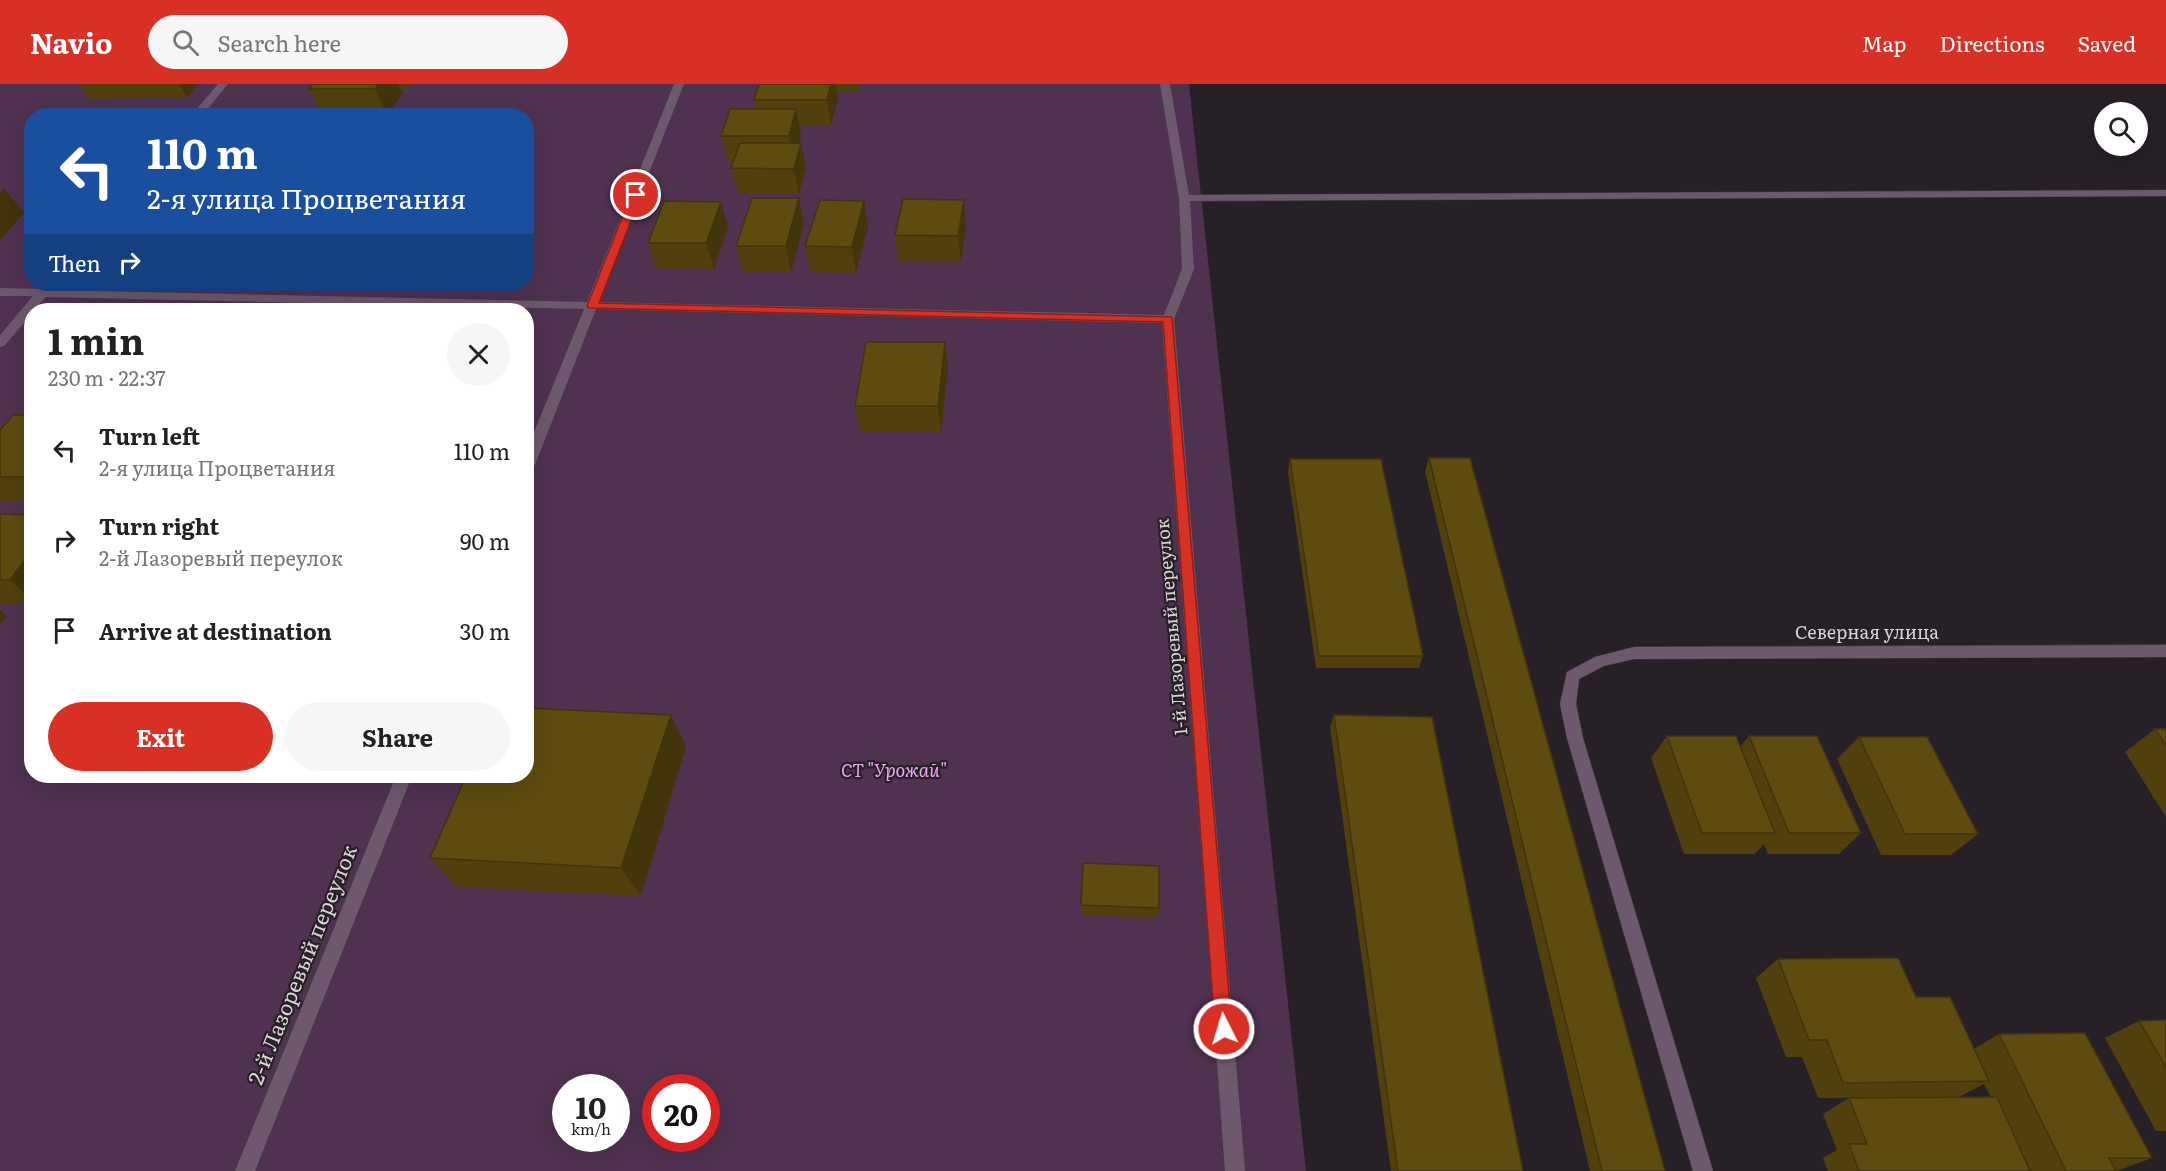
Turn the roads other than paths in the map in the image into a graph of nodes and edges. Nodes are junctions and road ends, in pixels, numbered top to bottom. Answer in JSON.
{"nodes":[{"id":1,"x":223,"y":84,"type":"edge"},
{"id":2,"x":679,"y":84,"type":"edge"},
{"id":3,"x":1165,"y":84,"type":"edge"},
{"id":4,"x":203,"y":108,"type":"edge"},
{"id":5,"x":2166,"y":194,"type":"edge"},
{"id":6,"x":1184,"y":198,"type":"junction"},
{"id":7,"x":24,"y":290,"type":"edge"},
{"id":8,"x":44,"y":291,"type":"edge"},
{"id":9,"x":138,"y":291,"type":"edge"},
{"id":10,"x":0,"y":292,"type":"edge"},
{"id":11,"x":34,"y":303,"type":"edge"},
{"id":12,"x":502,"y":303,"type":"edge"},
{"id":13,"x":534,"y":304,"type":"edge"},
{"id":14,"x":593,"y":306,"type":"junction"},
{"id":15,"x":24,"y":315,"type":"edge"},
{"id":16,"x":1168,"y":319,"type":"junction"},
{"id":17,"x":0,"y":343,"type":"edge"},
{"id":18,"x":534,"y":450,"type":"edge"},
{"id":19,"x":2166,"y":651,"type":"edge"},
{"id":20,"x":401,"y":783,"type":"edge"},
{"id":21,"x":245,"y":1171,"type":"edge"},
{"id":22,"x":1235,"y":1171,"type":"edge"},
{"id":23,"x":1703,"y":1171,"type":"edge"}],
"edges":[{"from":1,"to":4,"type":"street"},
{"from":2,"to":14,"type":"street"},
{"from":3,"to":6,"type":"street","name":"1-й Лазоревый переулок"},
{"from":5,"to":6,"type":"street"},
{"from":6,"to":16,"type":"street","name":"1-й Лазоревый переулок"},
{"from":7,"to":10,"type":"street"},
{"from":8,"to":11,"type":"street"},
{"from":9,"to":12,"type":"street"},
{"from":13,"to":14,"type":"street"},
{"from":14,"to":16,"type":"street"},
{"from":14,"to":18,"type":"street"},
{"from":15,"to":17,"type":"street"},
{"from":16,"to":22,"type":"street","name":"1-й Лазоревый переулок"},
{"from":19,"to":23,"type":"street","name":"Северная улица"},
{"from":20,"to":21,"type":"street","name":"2-й Лазоревый переулок"}]}
